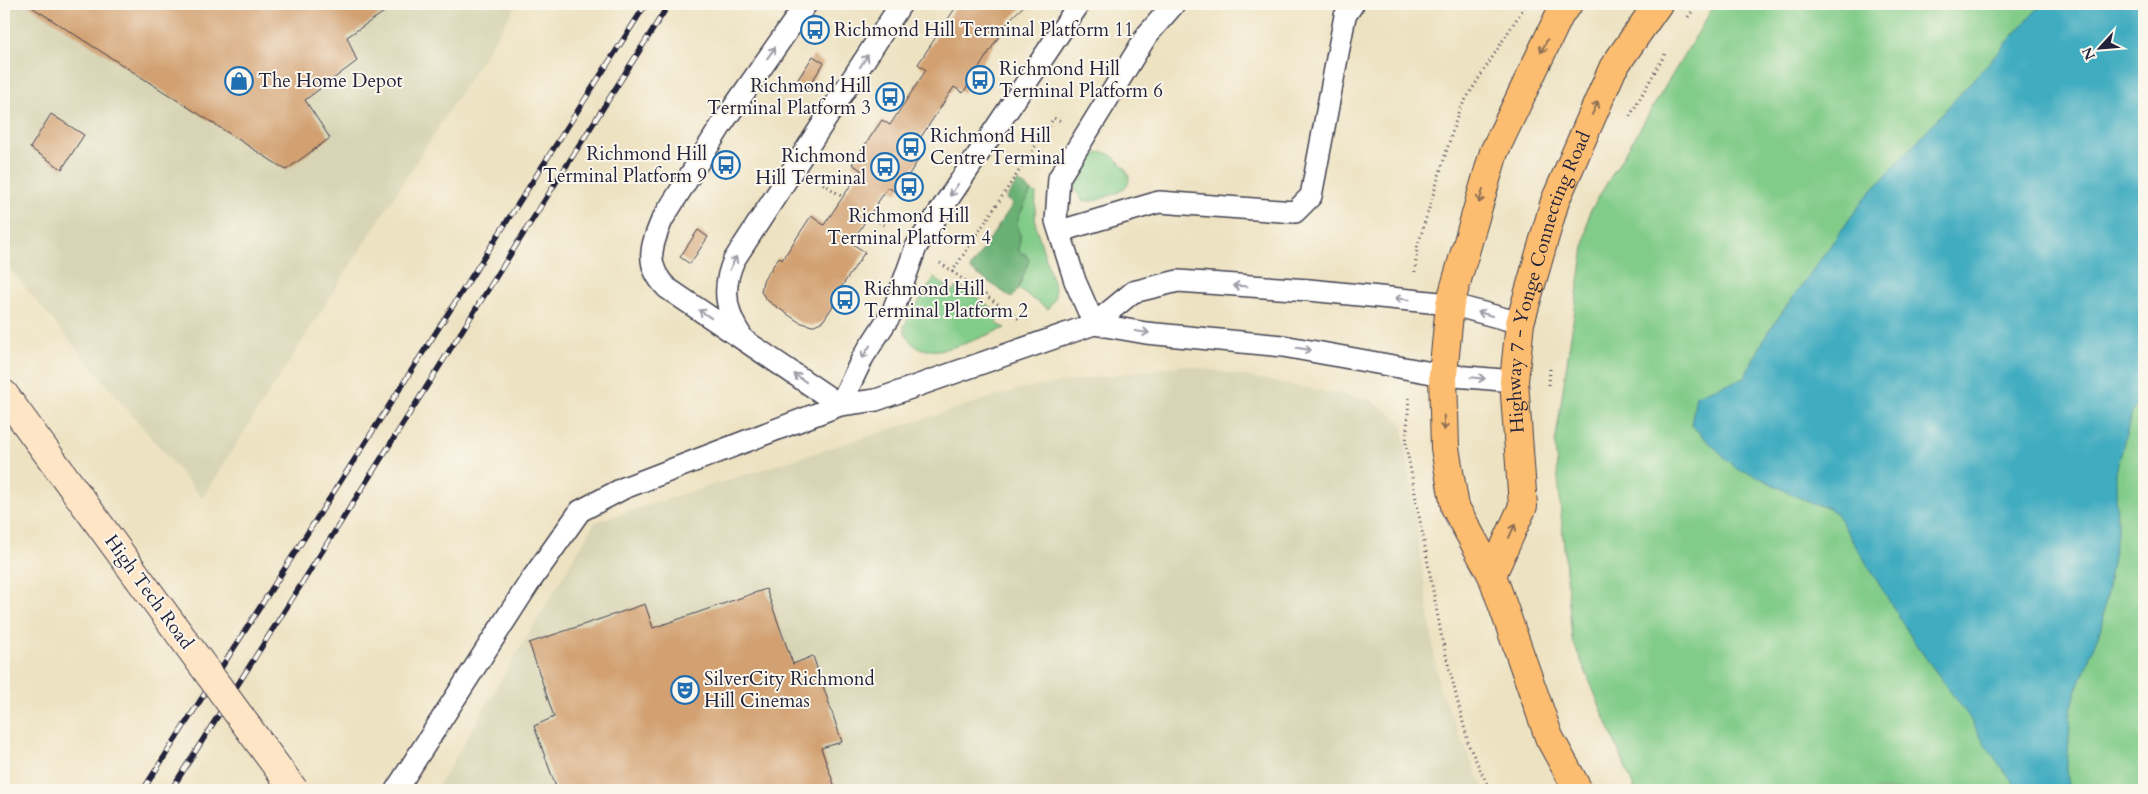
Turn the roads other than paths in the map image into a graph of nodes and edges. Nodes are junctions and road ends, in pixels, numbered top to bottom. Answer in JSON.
{"nodes":[{"id":1,"x":806,"y":4,"type":"edge"},
{"id":2,"x":901,"y":4,"type":"edge"},
{"id":3,"x":1079,"y":4,"type":"edge"},
{"id":4,"x":1174,"y":4,"type":"edge"},
{"id":5,"x":1353,"y":4,"type":"edge"},
{"id":6,"x":1568,"y":4,"type":"edge"},
{"id":7,"x":1658,"y":4,"type":"edge"},
{"id":8,"x":1060,"y":231,"type":"junction"},
{"id":9,"x":1450,"y":304,"type":"junction"},
{"id":10,"x":1094,"y":324,"type":"junction"},
{"id":11,"x":1520,"y":324,"type":"junction"},
{"id":12,"x":745,"y":341,"type":"junction"},
{"id":13,"x":1443,"y":374,"type":"junction"},
{"id":14,"x":1514,"y":381,"type":"junction"},
{"id":15,"x":4,"y":394,"type":"edge"},
{"id":16,"x":840,"y":405,"type":"junction"},
{"id":17,"x":1492,"y":576,"type":"junction"},
{"id":18,"x":294,"y":790,"type":"edge"},
{"id":19,"x":396,"y":790,"type":"edge"},
{"id":20,"x":1578,"y":790,"type":"edge"}],
"edges":[{"from":12,"to":1,"type":"lane","one_way":true},
{"from":12,"to":2,"type":"lane","one_way":true},
{"from":3,"to":16,"type":"lane","one_way":true},
{"from":4,"to":8,"type":"lane"},
{"from":5,"to":8,"type":"lane"},
{"from":6,"to":9,"type":"main road","one_way":true},
{"from":11,"to":7,"type":"main road","name":"Highway 7 - Yonge Connecting Road","one_way":true},
{"from":8,"to":10,"type":"lane"},
{"from":9,"to":10,"type":"lane","one_way":true},
{"from":11,"to":9,"type":"lane","one_way":true},
{"from":9,"to":13,"type":"main road"},
{"from":10,"to":13,"type":"lane","one_way":true},
{"from":10,"to":16,"type":"lane"},
{"from":11,"to":14,"type":"main road","name":"Highway 7 - Yonge Connecting Road"},
{"from":16,"to":12,"type":"lane","one_way":true},
{"from":13,"to":14,"type":"lane","one_way":true},
{"from":13,"to":17,"type":"main road","one_way":true},
{"from":17,"to":14,"type":"main road","name":"Highway 7 - Yonge Connecting Road","one_way":true},
{"from":15,"to":18,"type":"street","name":"High Tech Road","bridge":true},
{"from":16,"to":19,"type":"lane"},
{"from":17,"to":20,"type":"main road"}]}
